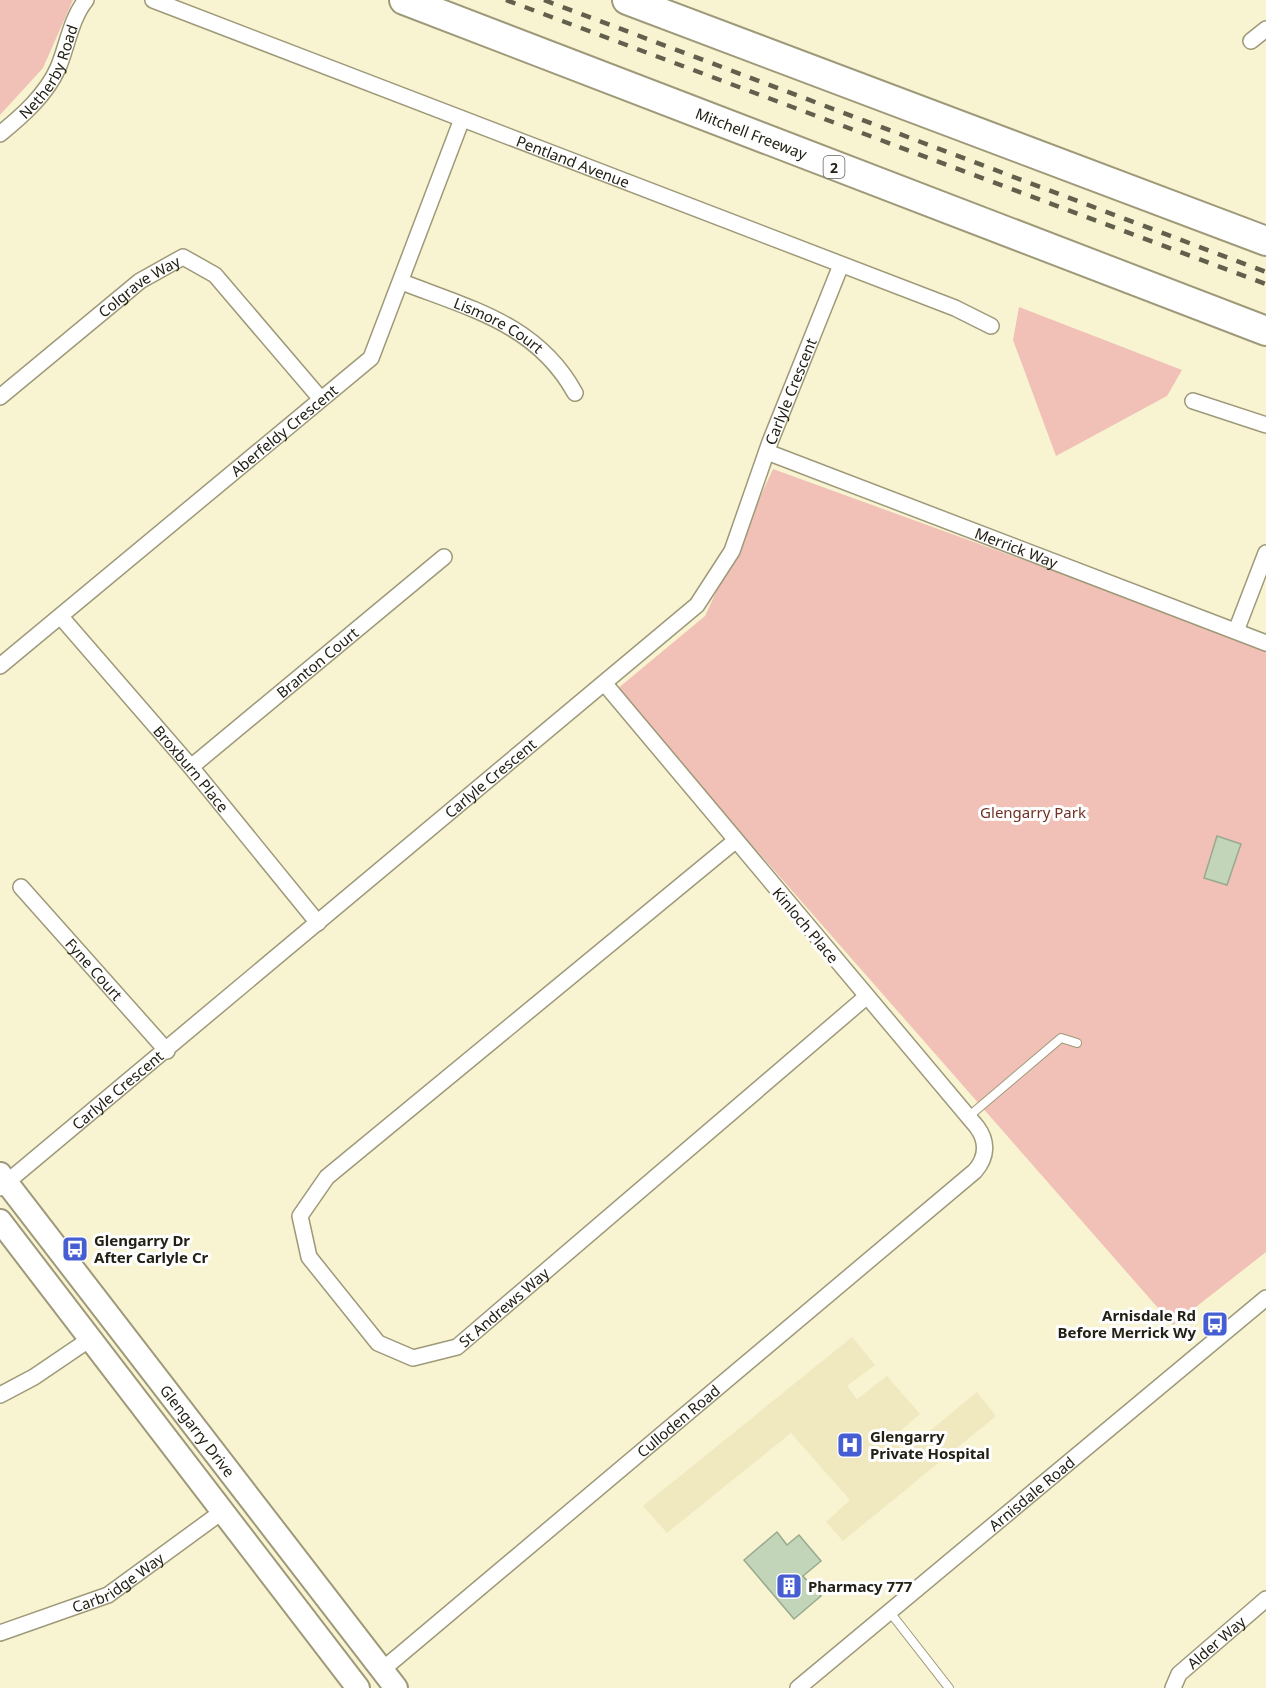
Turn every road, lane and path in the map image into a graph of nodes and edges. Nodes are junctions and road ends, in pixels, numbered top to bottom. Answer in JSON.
{"nodes":[{"id":1,"x":86,"y":0,"type":"edge"},
{"id":2,"x":153,"y":0,"type":"edge"},
{"id":3,"x":404,"y":0,"type":"edge"},
{"id":4,"x":627,"y":0,"type":"edge"},
{"id":5,"x":1266,"y":28,"type":"edge"},
{"id":6,"x":1251,"y":41,"type":"dead end"},
{"id":7,"x":462,"y":119,"type":"junction"},
{"id":8,"x":0,"y":134,"type":"edge"},
{"id":9,"x":1266,"y":241,"type":"edge"},
{"id":10,"x":841,"y":265,"type":"junction"},
{"id":11,"x":402,"y":282,"type":"junction"},
{"id":12,"x":991,"y":326,"type":"dead end"},
{"id":13,"x":1266,"y":331,"type":"edge"},
{"id":14,"x":575,"y":393,"type":"dead end"},
{"id":15,"x":0,"y":397,"type":"edge"},
{"id":16,"x":320,"y":398,"type":"junction"},
{"id":17,"x":1193,"y":400,"type":"dead end"},
{"id":18,"x":1266,"y":425,"type":"edge"},
{"id":19,"x":767,"y":452,"type":"junction"},
{"id":20,"x":1266,"y":553,"type":"edge"},
{"id":21,"x":444,"y":557,"type":"dead end"},
{"id":22,"x":61,"y":617,"type":"junction"},
{"id":23,"x":1236,"y":631,"type":"junction"},
{"id":24,"x":1266,"y":643,"type":"edge"},
{"id":25,"x":0,"y":666,"type":"edge"},
{"id":26,"x":605,"y":684,"type":"junction"},
{"id":27,"x":191,"y":767,"type":"junction"},
{"id":28,"x":735,"y":841,"type":"junction"},
{"id":29,"x":21,"y":887,"type":"dead end"},
{"id":30,"x":318,"y":923,"type":"junction"},
{"id":31,"x":866,"y":997,"type":"junction"},
{"id":32,"x":1077,"y":1043,"type":"dead end"},
{"id":33,"x":167,"y":1051,"type":"junction"},
{"id":34,"x":968,"y":1117,"type":"junction"},
{"id":35,"x":975,"y":1170,"type":"joint"},
{"id":36,"x":2,"y":1182,"type":"edge"},
{"id":37,"x":0,"y":1221,"type":"edge"},
{"id":38,"x":1266,"y":1299,"type":"edge"},
{"id":39,"x":90,"y":1339,"type":"junction"},
{"id":40,"x":0,"y":1395,"type":"edge"},
{"id":41,"x":223,"y":1510,"type":"junction"},
{"id":42,"x":1266,"y":1599,"type":"edge"},
{"id":43,"x":889,"y":1611,"type":"junction"},
{"id":44,"x":0,"y":1633,"type":"edge"},
{"id":45,"x":381,"y":1670,"type":"junction"},
{"id":46,"x":358,"y":1688,"type":"edge"},
{"id":47,"x":396,"y":1688,"type":"edge"},
{"id":48,"x":798,"y":1688,"type":"edge"},
{"id":49,"x":949,"y":1688,"type":"edge"},
{"id":50,"x":1173,"y":1688,"type":"edge"}],
"edges":[{"from":1,"to":8,"type":"street","name":"Netherby Road"},
{"from":2,"to":7,"type":"street","name":"Pentland Avenue"},
{"from":3,"to":13,"type":"highway","name":"Mitchell Freeway","number":"2"},
{"from":4,"to":9,"type":"highway"},
{"from":5,"to":6,"type":"street"},
{"from":7,"to":10,"type":"street","name":"Pentland Avenue"},
{"from":7,"to":11,"type":"street","name":"Aberfeldy Crescent"},
{"from":10,"to":12,"type":"street","name":"Pentland Avenue"},
{"from":10,"to":19,"type":"street","name":"Carlyle Crescent"},
{"from":11,"to":14,"type":"street","name":"Lismore Court"},
{"from":11,"to":16,"type":"street","name":"Aberfeldy Crescent"},
{"from":15,"to":16,"type":"street","name":"Colgrave Way"},
{"from":16,"to":22,"type":"street","name":"Aberfeldy Crescent"},
{"from":17,"to":18,"type":"street"},
{"from":19,"to":23,"type":"street","name":"Merrick Way"},
{"from":19,"to":26,"type":"street","name":"Carlyle Crescent"},
{"from":20,"to":23,"type":"street"},
{"from":21,"to":27,"type":"street","name":"Branton Court"},
{"from":22,"to":25,"type":"street","name":"Aberfeldy Crescent"},
{"from":22,"to":27,"type":"street","name":"Broxburn Place"},
{"from":23,"to":24,"type":"street","name":"Merrick Way"},
{"from":26,"to":28,"type":"street","name":"Kinloch Place"},
{"from":26,"to":30,"type":"street","name":"Carlyle Crescent"},
{"from":27,"to":30,"type":"street","name":"Broxburn Place"},
{"from":28,"to":31,"type":"street","name":"Kinloch Place"},
{"from":28,"to":31,"type":"street","name":"St Andrews Way"},
{"from":29,"to":33,"type":"street","name":"Fyne Court"},
{"from":30,"to":33,"type":"street","name":"Carlyle Crescent"},
{"from":31,"to":34,"type":"street","name":"Kinloch Place"},
{"from":32,"to":34,"type":"lane"},
{"from":33,"to":36,"type":"street","name":"Carlyle Crescent"},
{"from":34,"to":35,"type":"street","name":"Kinloch Place"},
{"from":35,"to":45,"type":"street","name":"Culloden Road"},
{"from":36,"to":45,"type":"main road","name":"Glengarry Drive"},
{"from":37,"to":39,"type":"main road","name":"Glengarry Drive"},
{"from":38,"to":43,"type":"street","name":"Arnisdale Road"},
{"from":39,"to":40,"type":"street"},
{"from":39,"to":41,"type":"main road","name":"Glengarry Drive"},
{"from":41,"to":44,"type":"street","name":"Carbridge Way"},
{"from":41,"to":46,"type":"main road","name":"Glengarry Drive"},
{"from":42,"to":50,"type":"street","name":"Alder Way"},
{"from":43,"to":48,"type":"street","name":"Arnisdale Road"},
{"from":43,"to":49,"type":"lane"},
{"from":45,"to":47,"type":"main road","name":"Glengarry Drive"}]}
